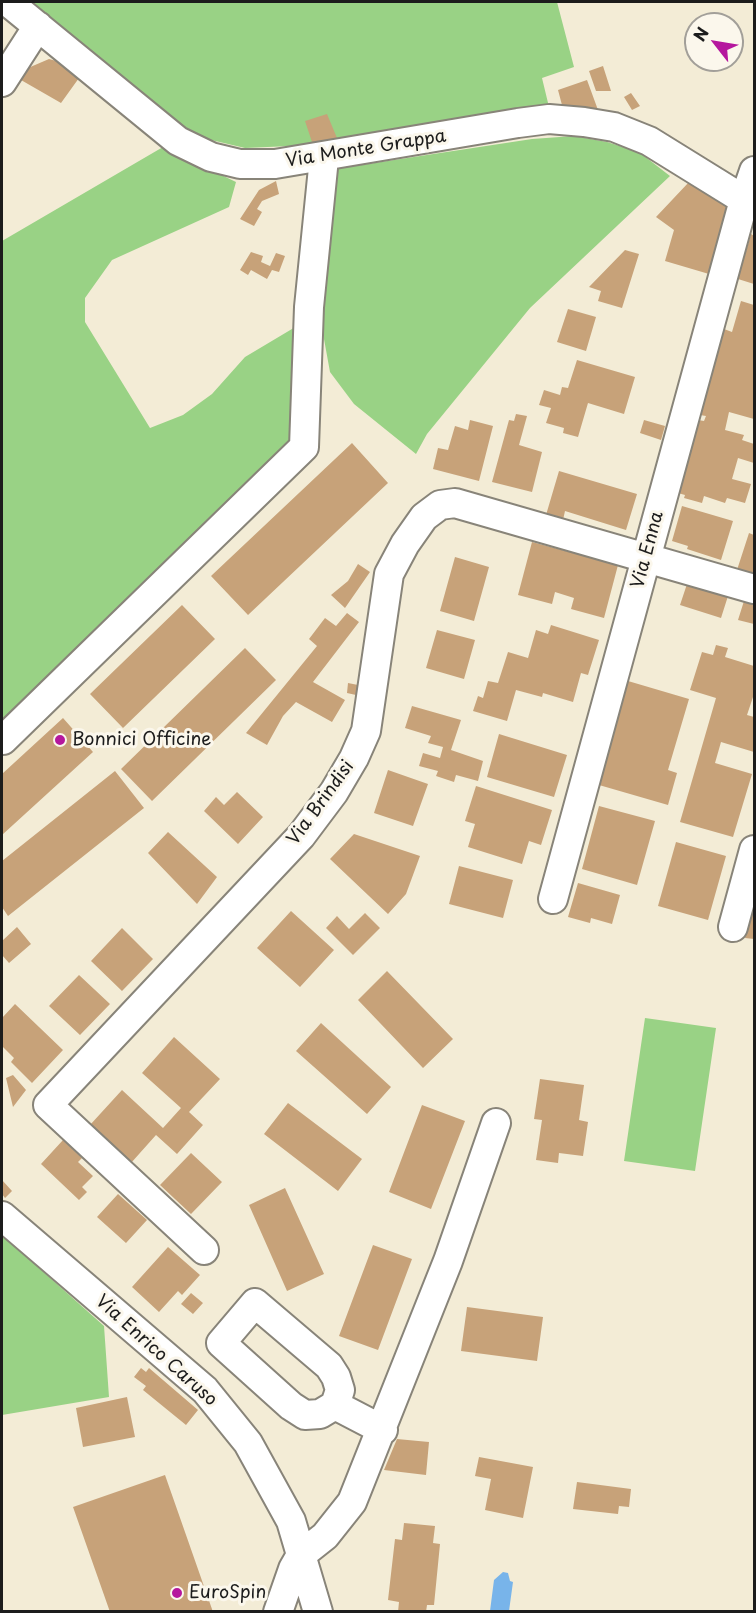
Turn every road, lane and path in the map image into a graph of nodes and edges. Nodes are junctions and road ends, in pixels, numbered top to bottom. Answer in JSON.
{"nodes":[{"id":1,"x":8,"y":2,"type":"edge"},
{"id":2,"x":38,"y":26,"type":"junction"},
{"id":3,"x":2,"y":82,"type":"edge"},
{"id":4,"x":324,"y":158,"type":"junction"},
{"id":5,"x":754,"y":171,"type":"edge"},
{"id":6,"x":749,"y":203,"type":"edge"},
{"id":7,"x":646,"y":557,"type":"junction"},
{"id":8,"x":754,"y":589,"type":"edge"},
{"id":9,"x":3,"y":740,"type":"edge"},
{"id":10,"x":754,"y":850,"type":"edge"},
{"id":11,"x":553,"y":899,"type":"dead end"},
{"id":12,"x":733,"y":927,"type":"dead end"},
{"id":13,"x":496,"y":1123,"type":"dead end"},
{"id":14,"x":2,"y":1216,"type":"edge"},
{"id":15,"x":204,"y":1250,"type":"dead end"},
{"id":16,"x":335,"y":1405,"type":"dead end"},
{"id":17,"x":382,"y":1430,"type":"junction"},
{"id":18,"x":302,"y":1555,"type":"junction"},
{"id":19,"x":278,"y":1611,"type":"edge"},
{"id":20,"x":318,"y":1611,"type":"edge"}],
"edges":[{"from":1,"to":2,"type":"street","name":"Via Monte Grappa"},
{"from":2,"to":3,"type":"street"},
{"from":2,"to":4,"type":"street","name":"Via Monte Grappa"},
{"from":4,"to":6,"type":"street","name":"Via Monte Grappa"},
{"from":4,"to":9,"type":"street"},
{"from":5,"to":6,"type":"street","name":"Via Enna"},
{"from":6,"to":7,"type":"street","name":"Via Enna"},
{"from":7,"to":8,"type":"street","name":"Via Brindisi"},
{"from":7,"to":11,"type":"street","name":"Via Enna"},
{"from":7,"to":15,"type":"street","name":"Via Brindisi"},
{"from":10,"to":12,"type":"street"},
{"from":13,"to":17,"type":"street"},
{"from":14,"to":18,"type":"street","name":"Via Enrico Caruso"},
{"from":16,"to":17,"type":"street"},
{"from":17,"to":18,"type":"street"},
{"from":18,"to":19,"type":"street"},
{"from":18,"to":20,"type":"street","name":"Via Enrico Caruso"}]}
